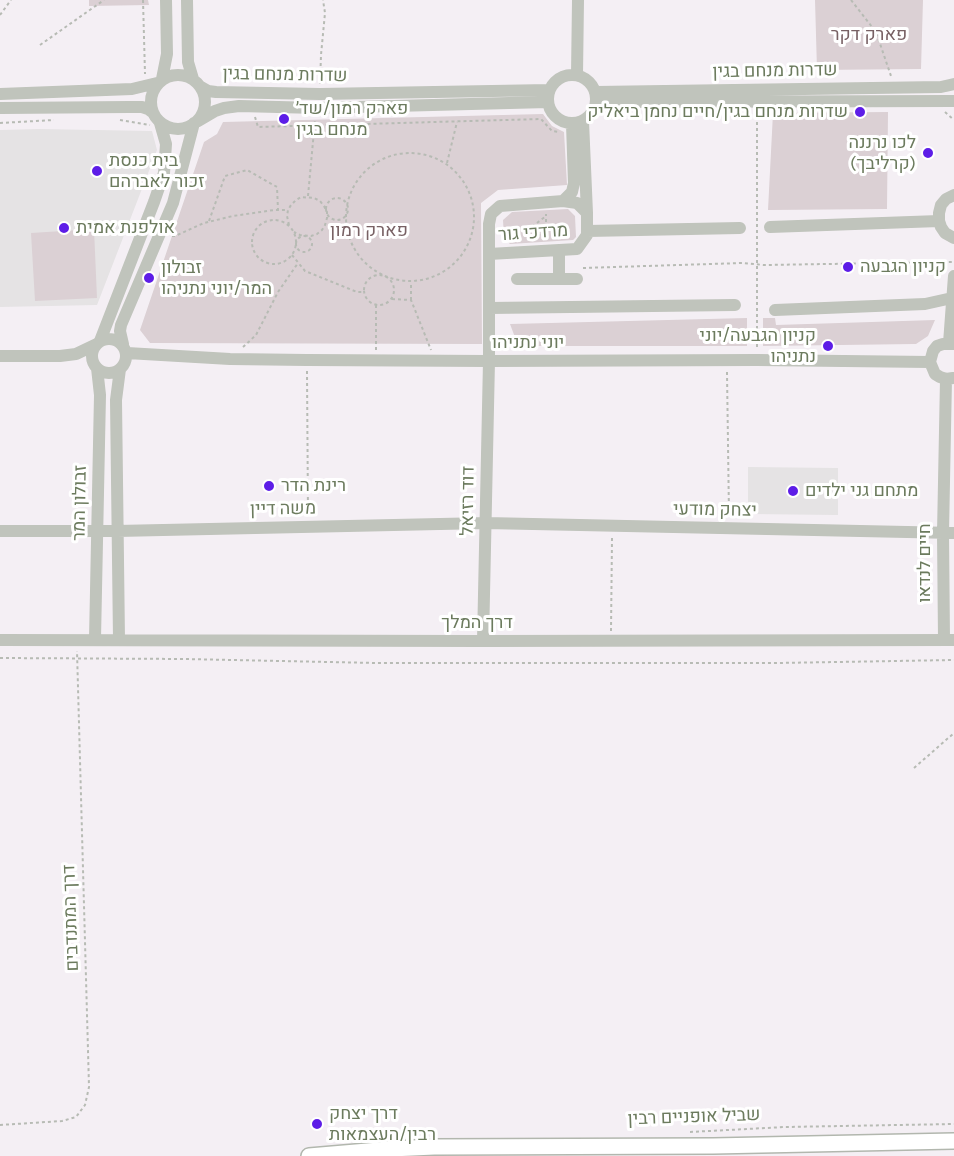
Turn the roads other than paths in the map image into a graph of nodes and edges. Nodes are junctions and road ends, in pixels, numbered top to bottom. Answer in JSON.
{"nodes":[{"id":1,"x":166,"y":0,"type":"edge"},
{"id":2,"x":187,"y":0,"type":"edge"},
{"id":3,"x":578,"y":0,"type":"edge"},
{"id":4,"x":577,"y":75,"type":"junction"},
{"id":5,"x":159,"y":81,"type":"junction"},
{"id":6,"x":197,"y":83,"type":"junction"},
{"id":7,"x":954,"y":85,"type":"edge"},
{"id":8,"x":0,"y":94,"type":"edge"},
{"id":9,"x":549,"y":96,"type":"junction"},
{"id":10,"x":596,"y":97,"type":"junction"},
{"id":11,"x":953,"y":102,"type":"edge"},
{"id":12,"x":0,"y":108,"type":"edge"},
{"id":13,"x":156,"y":118,"type":"junction"},
{"id":14,"x":196,"y":122,"type":"junction"},
{"id":15,"x":576,"y":126,"type":"junction"},
{"id":16,"x":954,"y":195,"type":"edge"},
{"id":17,"x":563,"y":201,"type":"junction"},
{"id":18,"x":587,"y":213,"type":"junction"},
{"id":19,"x":939,"y":221,"type":"junction"},
{"id":20,"x":770,"y":227,"type":"dead end"},
{"id":21,"x":740,"y":228,"type":"dead end"},
{"id":22,"x":587,"y":231,"type":"junction"},
{"id":23,"x":954,"y":238,"type":"edge"},
{"id":24,"x":559,"y":250,"type":"junction"},
{"id":25,"x":489,"y":254,"type":"junction"},
{"id":26,"x":580,"y":273,"type":"road end"},
{"id":27,"x":954,"y":276,"type":"edge"},
{"id":28,"x":517,"y":279,"type":"dead end"},
{"id":29,"x":559,"y":279,"type":"junction"},
{"id":30,"x":952,"y":298,"type":"junction"},
{"id":31,"x":735,"y":305,"type":"dead end"},
{"id":32,"x":489,"y":308,"type":"junction"},
{"id":33,"x":775,"y":310,"type":"dead end"},
{"id":34,"x":98,"y":343,"type":"junction"},
{"id":35,"x":951,"y":344,"type":"edge"},
{"id":36,"x":125,"y":349,"type":"junction"},
{"id":37,"x":0,"y":356,"type":"edge"},
{"id":38,"x":60,"y":356,"type":"junction"},
{"id":39,"x":489,"y":361,"type":"junction"},
{"id":40,"x":930,"y":362,"type":"junction"},
{"id":41,"x":96,"y":366,"type":"junction"},
{"id":42,"x":120,"y":369,"type":"junction"},
{"id":43,"x":950,"y":378,"type":"edge"},
{"id":44,"x":486,"y":523,"type":"junction"},
{"id":45,"x":0,"y":531,"type":"edge"},
{"id":46,"x":97,"y":531,"type":"junction"},
{"id":47,"x":117,"y":531,"type":"junction"},
{"id":48,"x":948,"y":533,"type":"edge"},
{"id":49,"x":95,"y":639,"type":"junction"},
{"id":50,"x":0,"y":640,"type":"edge"},
{"id":51,"x":119,"y":640,"type":"junction"},
{"id":52,"x":949,"y":640,"type":"edge"},
{"id":53,"x":483,"y":641,"type":"junction"},
{"id":54,"x":954,"y":1141,"type":"edge"},
{"id":55,"x":406,"y":1154,"type":"edge"},
{"id":56,"x":309,"y":1156,"type":"edge"}],
"edges":[{"from":1,"to":5,"type":"street"},
{"from":2,"to":6,"type":"street"},
{"from":3,"to":4,"type":"street"},
{"from":4,"to":9,"type":"street"},
{"from":4,"to":10,"type":"street"},
{"from":5,"to":6,"type":"street"},
{"from":5,"to":8,"type":"street"},
{"from":5,"to":13,"type":"street"},
{"from":6,"to":9,"type":"street","name":"שדרות מנחם בגין"},
{"from":6,"to":14,"type":"street"},
{"from":7,"to":10,"type":"street","name":"שדרות מנחם בגין"},
{"from":7,"to":11,"type":"street"},
{"from":9,"to":14,"type":"street","name":"שדרות מנחם בגין"},
{"from":9,"to":15,"type":"street"},
{"from":10,"to":11,"type":"street","name":"שדרות מנחם בגין"},
{"from":10,"to":15,"type":"street"},
{"from":12,"to":13,"type":"street"},
{"from":13,"to":14,"type":"street"},
{"from":13,"to":34,"type":"street"},
{"from":14,"to":36,"type":"street"},
{"from":15,"to":17,"type":"street","name":"מרדכי גור"},
{"from":15,"to":18,"type":"street","name":"מרדכי גור"},
{"from":16,"to":19,"type":"street"},
{"from":17,"to":18,"type":"street","name":"מרדכי גור"},
{"from":17,"to":25,"type":"street","name":"מרדכי גור"},
{"from":18,"to":22,"type":"street","name":"מרדכי גור"},
{"from":19,"to":20,"type":"street"},
{"from":19,"to":23,"type":"street"},
{"from":21,"to":22,"type":"street"},
{"from":22,"to":24,"type":"street","name":"מרדכי גור"},
{"from":24,"to":25,"type":"street","name":"מרדכי גור"},
{"from":24,"to":29,"type":"street"},
{"from":25,"to":32,"type":"street","name":"מרדכי גור"},
{"from":26,"to":29,"type":"street"},
{"from":27,"to":30,"type":"street"},
{"from":28,"to":29,"type":"street"},
{"from":30,"to":33,"type":"street"},
{"from":30,"to":35,"type":"street"},
{"from":31,"to":32,"type":"street"},
{"from":32,"to":39,"type":"street","name":"מרדכי גור"},
{"from":34,"to":36,"type":"street"},
{"from":34,"to":38,"type":"street"},
{"from":34,"to":41,"type":"street"},
{"from":35,"to":40,"type":"street"},
{"from":36,"to":39,"type":"street","name":"יוני נתניהו"},
{"from":36,"to":42,"type":"street"},
{"from":37,"to":38,"type":"street"},
{"from":38,"to":41,"type":"street"},
{"from":39,"to":40,"type":"street","name":"יוני נתניהו"},
{"from":39,"to":44,"type":"street","name":"דוד רזיאל"},
{"from":40,"to":43,"type":"street"},
{"from":41,"to":42,"type":"street"},
{"from":41,"to":46,"type":"street","name":"זבולון המר"},
{"from":42,"to":47,"type":"street","name":"זבולון המר"},
{"from":43,"to":48,"type":"street","name":"חיים לנדאו"},
{"from":44,"to":47,"type":"street","name":"משה דיין"},
{"from":44,"to":48,"type":"street","name":"יצחק מודעי"},
{"from":44,"to":53,"type":"street","name":"דוד רזיאל"},
{"from":45,"to":46,"type":"street","name":"משה דיין"},
{"from":46,"to":47,"type":"street","name":"משה דיין"},
{"from":46,"to":49,"type":"street","name":"זבולון המר"},
{"from":47,"to":51,"type":"street","name":"זבולון המר"},
{"from":48,"to":52,"type":"street","name":"חיים לנדאו"},
{"from":49,"to":50,"type":"street","name":"דרך המלך"},
{"from":49,"to":51,"type":"street","name":"דרך המלך"},
{"from":51,"to":53,"type":"street","name":"דרך המלך"},
{"from":52,"to":53,"type":"street","name":"דרך המלך"},
{"from":54,"to":55,"type":"main road"},
{"from":55,"to":56,"type":"main road"}]}
